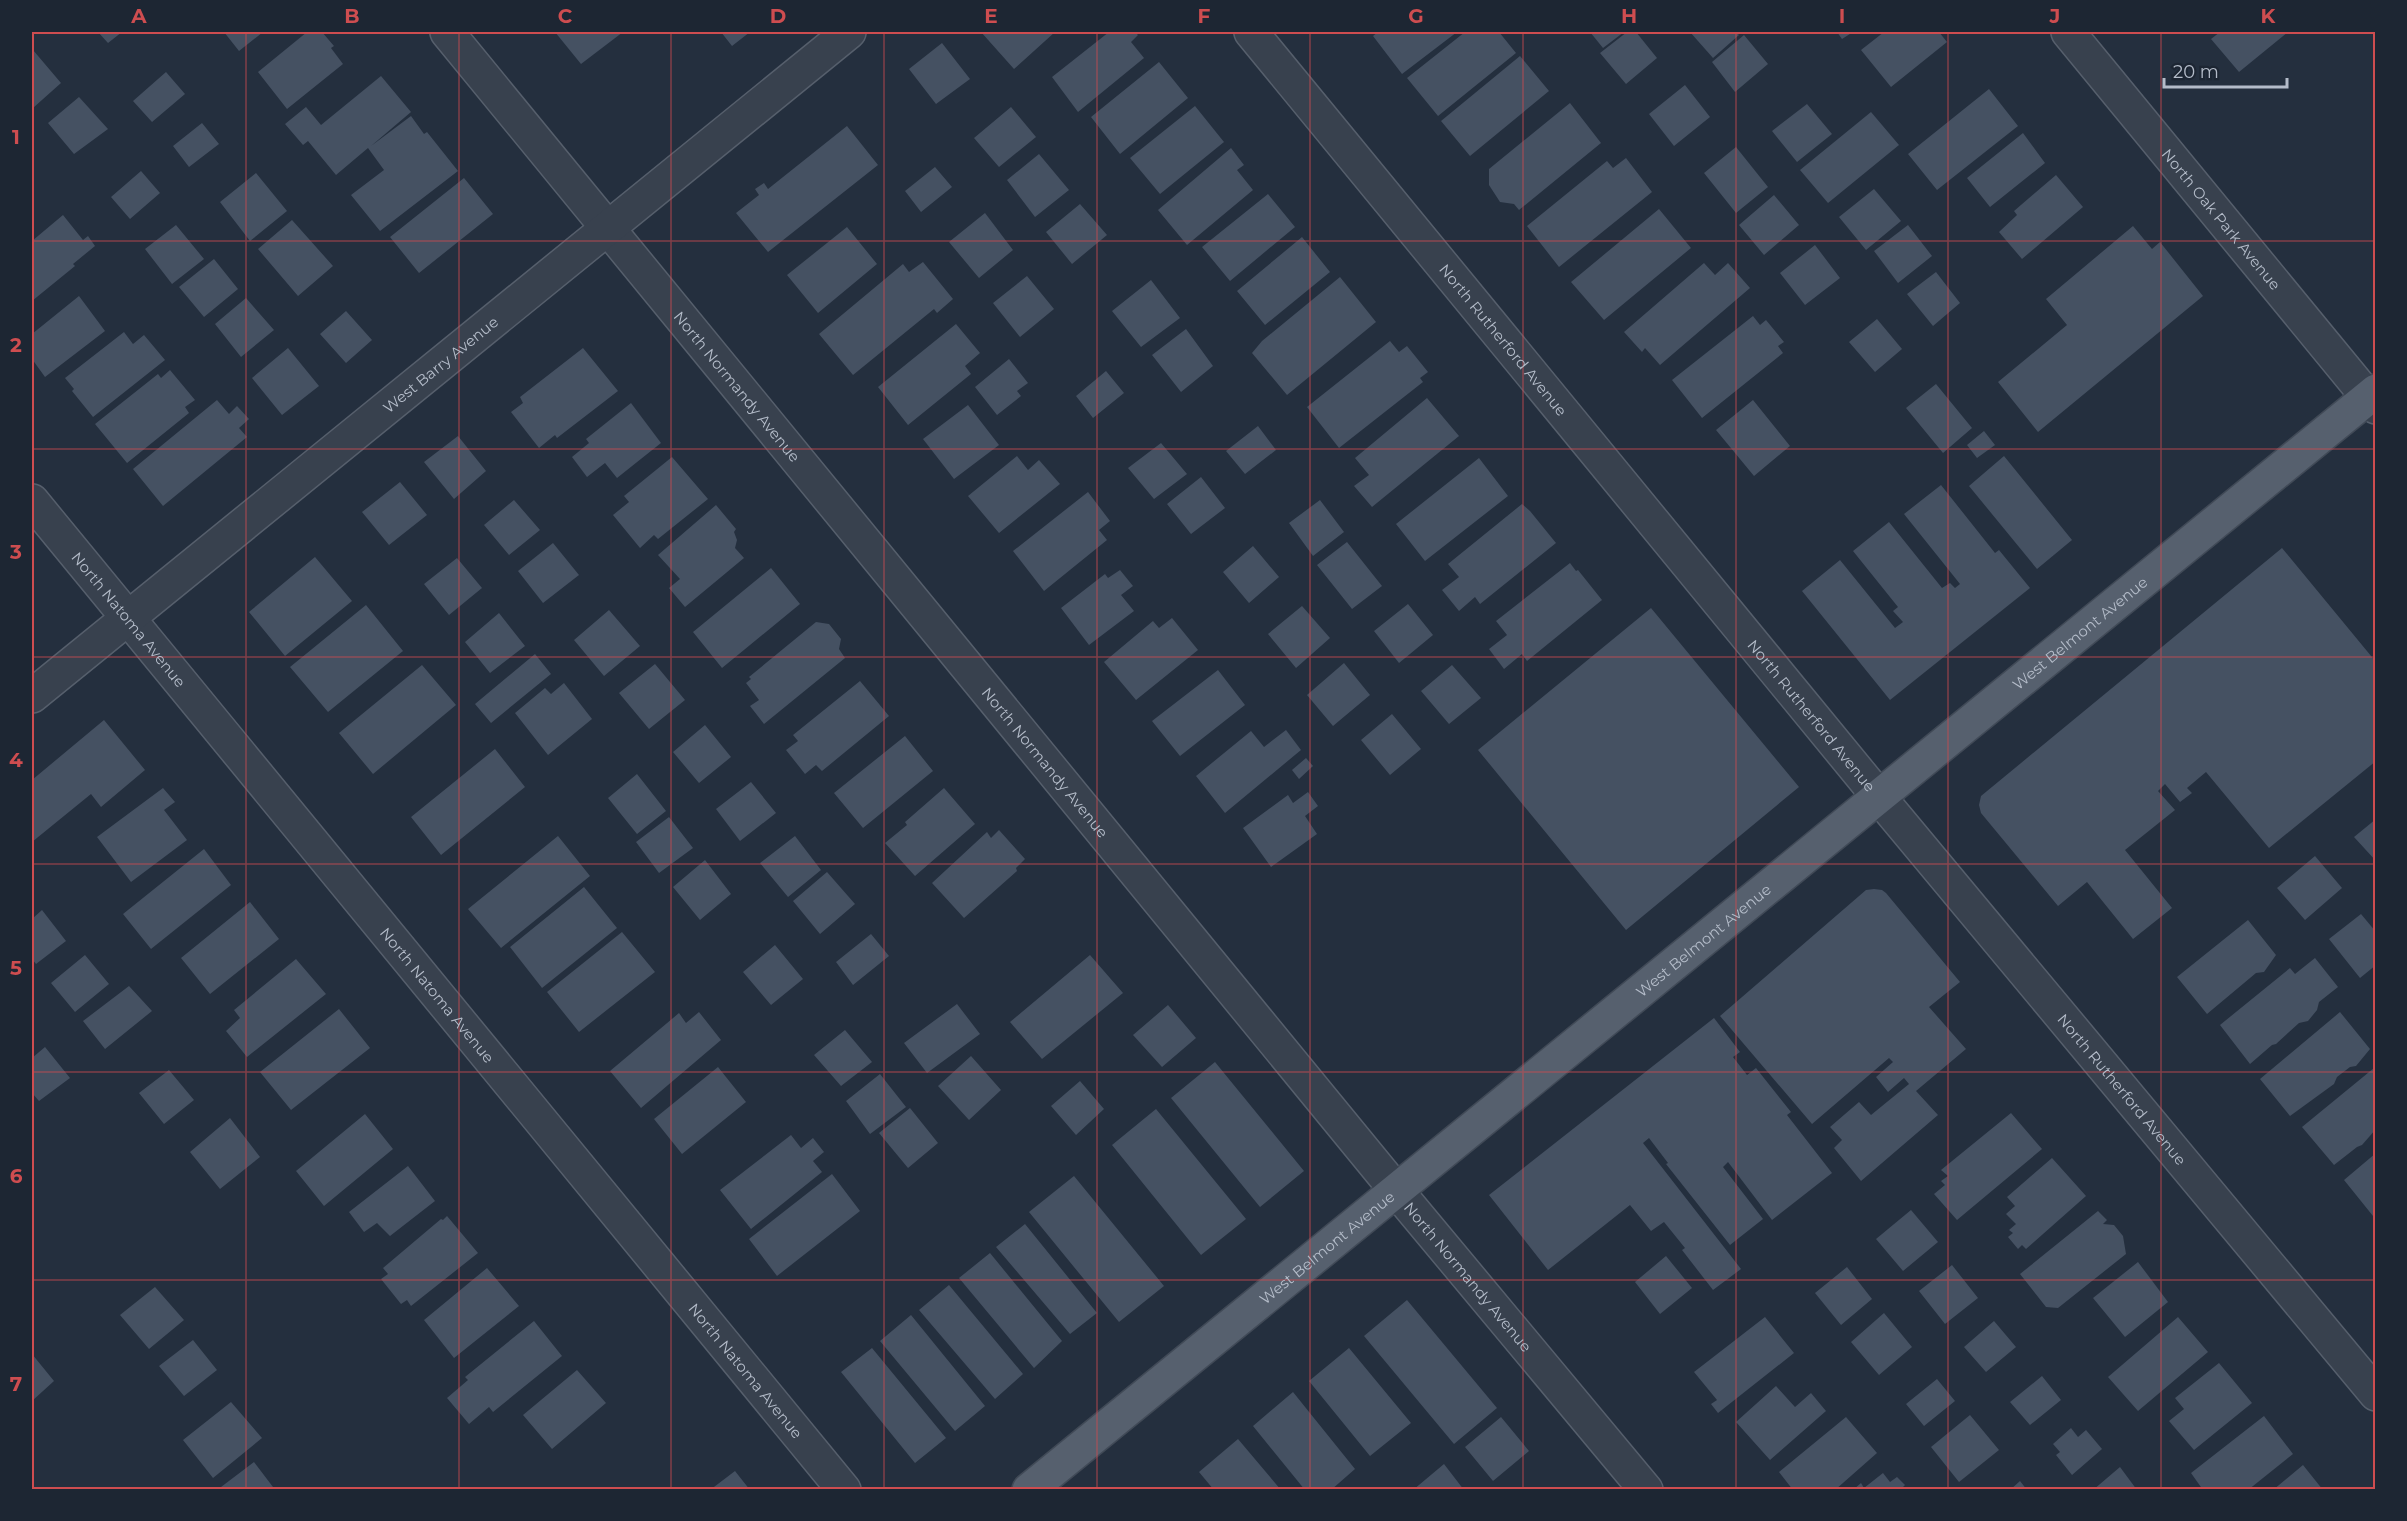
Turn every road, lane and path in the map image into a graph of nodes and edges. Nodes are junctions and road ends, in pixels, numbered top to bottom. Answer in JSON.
{"nodes":[{"id":1,"x":447,"y":32,"type":"edge"},
{"id":2,"x":849,"y":32,"type":"edge"},
{"id":3,"x":1251,"y":32,"type":"edge"},
{"id":4,"x":2068,"y":32,"type":"edge"},
{"id":5,"x":608,"y":228,"type":"junction"},
{"id":6,"x":2373,"y":398,"type":"edge"},
{"id":7,"x":32,"y":501,"type":"edge"},
{"id":8,"x":128,"y":618,"type":"junction"},
{"id":9,"x":32,"y":696,"type":"edge"},
{"id":10,"x":1879,"y":797,"type":"junction"},
{"id":11,"x":1396,"y":1190,"type":"junction"},
{"id":12,"x":2376,"y":1394,"type":"edge"},
{"id":13,"x":844,"y":1490,"type":"edge"},
{"id":14,"x":1029,"y":1490,"type":"edge"},
{"id":15,"x":1646,"y":1490,"type":"edge"}],
"edges":[{"from":1,"to":5,"type":"street","name":"North Normandy Avenue"},
{"from":2,"to":5,"type":"street","name":"West Barry Avenue"},
{"from":3,"to":10,"type":"street","name":"North Rutherford Avenue"},
{"from":4,"to":6,"type":"street","name":"North Oak Park Avenue"},
{"from":5,"to":8,"type":"street","name":"West Barry Avenue"},
{"from":5,"to":11,"type":"street","name":"North Normandy Avenue"},
{"from":6,"to":10,"type":"main road","name":"West Belmont Avenue"},
{"from":7,"to":8,"type":"street","name":"North Natoma Avenue"},
{"from":8,"to":9,"type":"street","name":"West Barry Avenue"},
{"from":8,"to":13,"type":"street","name":"North Natoma Avenue"},
{"from":10,"to":11,"type":"main road","name":"West Belmont Avenue"},
{"from":10,"to":12,"type":"street","name":"North Rutherford Avenue"},
{"from":11,"to":14,"type":"main road","name":"West Belmont Avenue"},
{"from":11,"to":15,"type":"street","name":"North Normandy Avenue"}]}
